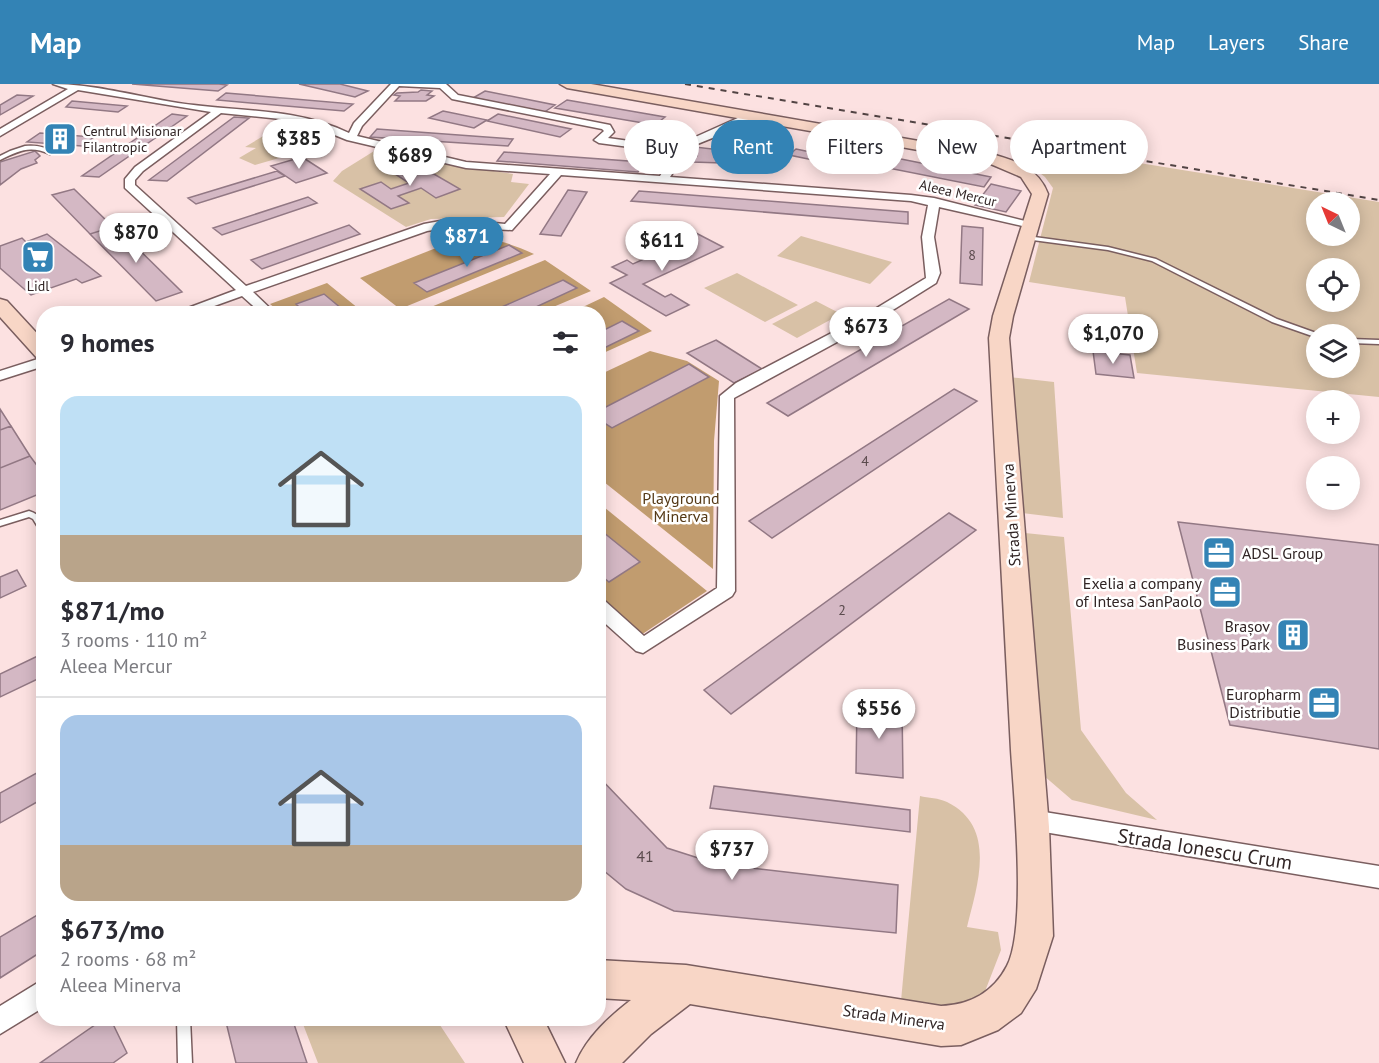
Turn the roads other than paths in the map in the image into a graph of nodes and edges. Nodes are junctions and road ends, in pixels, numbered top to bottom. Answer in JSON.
{"nodes":[{"id":1,"x":58,"y":84,"type":"edge"},
{"id":2,"x":396,"y":84,"type":"edge"},
{"id":3,"x":404,"y":84,"type":"edge"},
{"id":4,"x":567,"y":84,"type":"edge"},
{"id":5,"x":46,"y":85,"type":"edge"},
{"id":6,"x":443,"y":85,"type":"edge"},
{"id":7,"x":81,"y":86,"type":"edge"},
{"id":8,"x":52,"y":102,"type":"junction"},
{"id":9,"x":218,"y":111,"type":"junction"},
{"id":10,"x":748,"y":116,"type":"junction"},
{"id":11,"x":0,"y":133,"type":"edge"},
{"id":12,"x":699,"y":137,"type":"edge"},
{"id":13,"x":351,"y":138,"type":"junction"},
{"id":14,"x":624,"y":143,"type":"edge"},
{"id":15,"x":50,"y":152,"type":"dead end"},
{"id":16,"x":0,"y":158,"type":"edge"},
{"id":17,"x":558,"y":172,"type":"junction"},
{"id":18,"x":666,"y":174,"type":"edge"},
{"id":19,"x":663,"y":179,"type":"junction"},
{"id":20,"x":934,"y":201,"type":"junction"},
{"id":21,"x":1029,"y":231,"type":"junction"},
{"id":22,"x":244,"y":290,"type":"junction"},
{"id":23,"x":0,"y":305,"type":"edge"},
{"id":24,"x":200,"y":306,"type":"edge"},
{"id":25,"x":261,"y":306,"type":"edge"},
{"id":26,"x":1306,"y":332,"type":"edge"},
{"id":27,"x":1360,"y":341,"type":"edge"},
{"id":28,"x":1379,"y":342,"type":"edge"},
{"id":29,"x":36,"y":345,"type":"edge"},
{"id":30,"x":36,"y":364,"type":"edge"},
{"id":31,"x":0,"y":376,"type":"edge"},
{"id":32,"x":36,"y":517,"type":"edge"},
{"id":33,"x":0,"y":523,"type":"edge"},
{"id":34,"x":606,"y":613,"type":"edge"},
{"id":35,"x":1032,"y":820,"type":"junction"},
{"id":36,"x":1379,"y":877,"type":"edge"},
{"id":37,"x":606,"y":980,"type":"edge"},
{"id":38,"x":686,"y":984,"type":"junction"},
{"id":39,"x":36,"y":997,"type":"edge"},
{"id":40,"x":0,"y":1021,"type":"edge"},
{"id":41,"x":183,"y":1026,"type":"edge"},
{"id":42,"x":526,"y":1026,"type":"edge"},
{"id":43,"x":185,"y":1063,"type":"edge"},
{"id":44,"x":545,"y":1063,"type":"edge"},
{"id":45,"x":596,"y":1063,"type":"edge"}],
"edges":[{"from":1,"to":7,"type":"street","name":"Aleea Mercur"},
{"from":2,"to":13,"type":"street"},
{"from":3,"to":6,"type":"street"},
{"from":4,"to":10,"type":"street","name":"Strada Minerva"},
{"from":5,"to":8,"type":"street"},
{"from":6,"to":14,"type":"street"},
{"from":7,"to":8,"type":"street"},
{"from":7,"to":9,"type":"street","name":"Aleea Mercur"},
{"from":8,"to":11,"type":"street"},
{"from":9,"to":13,"type":"street","name":"Aleea Mercur"},
{"from":9,"to":22,"type":"street"},
{"from":10,"to":12,"type":"street"},
{"from":10,"to":21,"type":"street","name":"Strada Minerva"},
{"from":13,"to":17,"type":"street","name":"Aleea Mercur"},
{"from":15,"to":16,"type":"lane"},
{"from":17,"to":19,"type":"street","name":"Aleea Mercur"},
{"from":17,"to":22,"type":"street"},
{"from":18,"to":19,"type":"street"},
{"from":19,"to":20,"type":"street","name":"Aleea Mercur"},
{"from":20,"to":21,"type":"street","name":"Aleea Mercur"},
{"from":20,"to":34,"type":"street"},
{"from":21,"to":26,"type":"lane"},
{"from":21,"to":35,"type":"street","name":"Strada Minerva"},
{"from":22,"to":24,"type":"street"},
{"from":22,"to":25,"type":"street"},
{"from":23,"to":29,"type":"street"},
{"from":27,"to":28,"type":"lane"},
{"from":30,"to":31,"type":"street"},
{"from":32,"to":33,"type":"lane"},
{"from":35,"to":36,"type":"street","name":"Strada Ionescu Crum"},
{"from":35,"to":38,"type":"street","name":"Strada Minerva"},
{"from":37,"to":38,"type":"street","name":"Strada Minerva"},
{"from":38,"to":45,"type":"street"},
{"from":39,"to":40,"type":"street"},
{"from":41,"to":43,"type":"lane"},
{"from":42,"to":44,"type":"street"}]}
